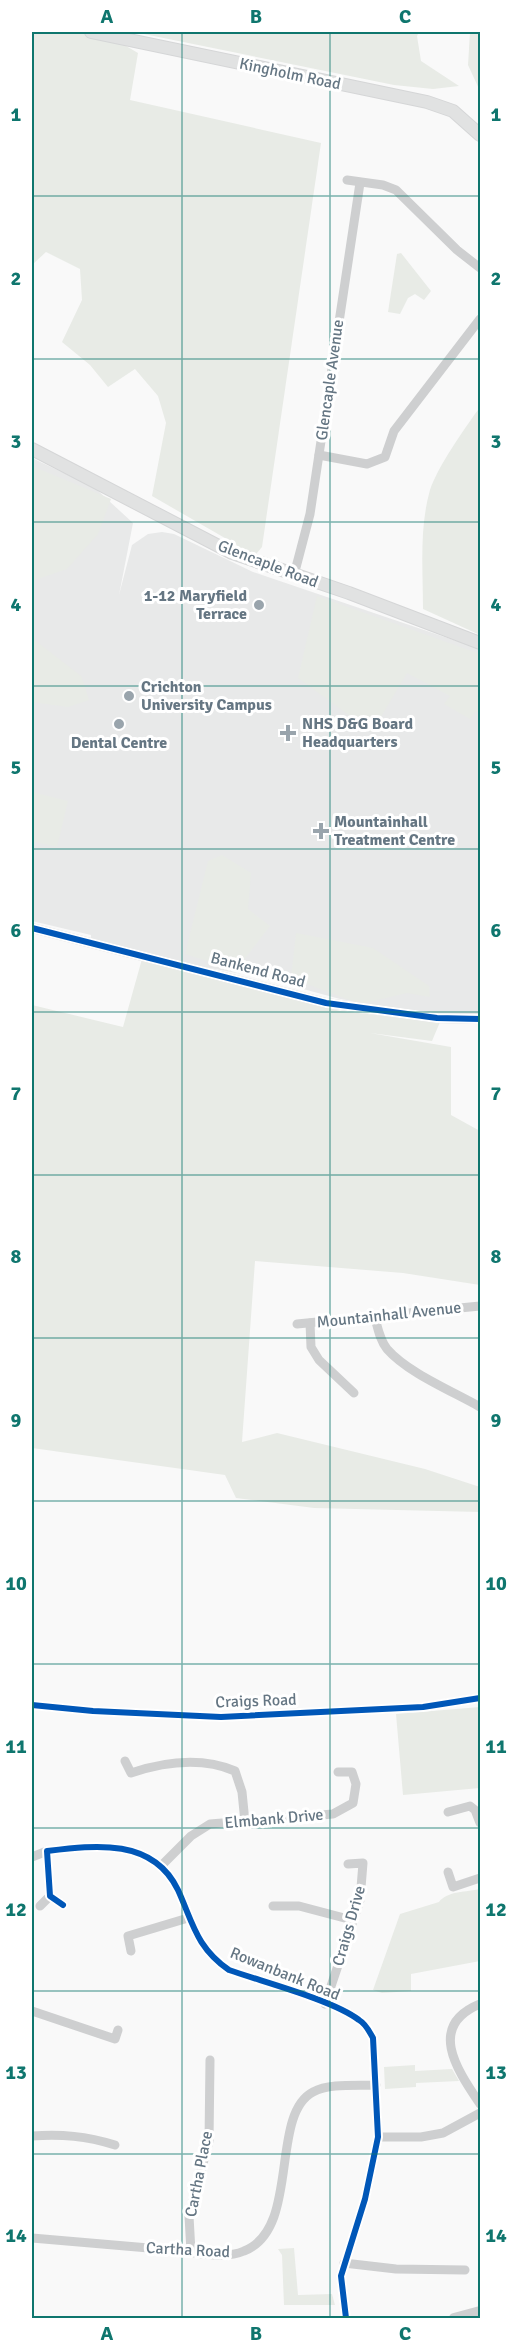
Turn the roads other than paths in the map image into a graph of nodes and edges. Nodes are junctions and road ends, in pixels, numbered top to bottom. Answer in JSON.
{"nodes":[{"id":1,"x":91,"y":32,"type":"edge"},
{"id":2,"x":480,"y":135,"type":"edge"},
{"id":3,"x":347,"y":180,"type":"dead end"},
{"id":4,"x":360,"y":183,"type":"junction"},
{"id":5,"x":480,"y":268,"type":"edge"},
{"id":6,"x":480,"y":319,"type":"edge"},
{"id":7,"x":32,"y":449,"type":"edge"},
{"id":8,"x":319,"y":455,"type":"junction"},
{"id":9,"x":294,"y":575,"type":"junction"},
{"id":10,"x":480,"y":643,"type":"edge"},
{"id":11,"x":32,"y":928,"type":"edge"},
{"id":12,"x":480,"y":1019,"type":"edge"},
{"id":13,"x":480,"y":1306,"type":"edge"},
{"id":14,"x":375,"y":1318,"type":"junction"},
{"id":15,"x":310,"y":1323,"type":"junction"},
{"id":16,"x":297,"y":1324,"type":"dead end"},
{"id":17,"x":354,"y":1393,"type":"dead end"},
{"id":18,"x":480,"y":1407,"type":"edge"},
{"id":19,"x":480,"y":1698,"type":"edge"},
{"id":20,"x":32,"y":1705,"type":"edge"},
{"id":21,"x":125,"y":1761,"type":"dead end"},
{"id":22,"x":338,"y":1772,"type":"dead end"},
{"id":23,"x":448,"y":1812,"type":"dead end"},
{"id":24,"x":245,"y":1822,"type":"junction"},
{"id":25,"x":480,"y":1823,"type":"edge"},
{"id":26,"x":47,"y":1851,"type":"junction"},
{"id":27,"x":32,"y":1857,"type":"edge"},
{"id":28,"x":348,"y":1864,"type":"dead end"},
{"id":29,"x":162,"y":1865,"type":"junction"},
{"id":30,"x":447,"y":1872,"type":"dead end"},
{"id":31,"x":480,"y":1878,"type":"edge"},
{"id":32,"x":50,"y":1896,"type":"junction"},
{"id":33,"x":290,"y":1896,"type":"dead end"},
{"id":34,"x":63,"y":1905,"type":"dead end"},
{"id":35,"x":40,"y":1906,"type":"dead end"},
{"id":36,"x":273,"y":1906,"type":"dead end"},
{"id":37,"x":290,"y":1906,"type":"junction"},
{"id":38,"x":188,"y":1918,"type":"junction"},
{"id":39,"x":352,"y":1920,"type":"junction"},
{"id":40,"x":130,"y":1951,"type":"dead end"},
{"id":41,"x":326,"y":2004,"type":"junction"},
{"id":42,"x":480,"y":2004,"type":"edge"},
{"id":43,"x":32,"y":2011,"type":"edge"},
{"id":44,"x":111,"y":2049,"type":"dead end"},
{"id":45,"x":210,"y":2060,"type":"dead end"},
{"id":46,"x":376,"y":2085,"type":"junction"},
{"id":47,"x":480,"y":2104,"type":"edge"},
{"id":48,"x":480,"y":2113,"type":"edge"},
{"id":49,"x":32,"y":2136,"type":"edge"},
{"id":50,"x":378,"y":2137,"type":"junction"},
{"id":51,"x":116,"y":2145,"type":"dead end"},
{"id":52,"x":32,"y":2238,"type":"edge"},
{"id":53,"x":190,"y":2252,"type":"junction"},
{"id":54,"x":344,"y":2263,"type":"junction"},
{"id":55,"x":465,"y":2270,"type":"dead end"},
{"id":56,"x":480,"y":2311,"type":"edge"},
{"id":57,"x":346,"y":2319,"type":"edge"},
{"id":58,"x":454,"y":2319,"type":"edge"}],
"edges":[{"from":1,"to":2,"type":"main road","name":"Kingholm Road"},
{"from":3,"to":4,"type":"street"},
{"from":4,"to":5,"type":"street"},
{"from":4,"to":8,"type":"street","name":"Glencaple Avenue"},
{"from":6,"to":8,"type":"street"},
{"from":7,"to":9,"type":"main road","name":"Glencaple Road"},
{"from":8,"to":9,"type":"street","name":"Glencaple Avenue"},
{"from":9,"to":10,"type":"main road","name":"Glencaple Road"},
{"from":11,"to":12,"type":"street","name":"Bankend Road"},
{"from":13,"to":14,"type":"street","name":"Mountainhall Avenue"},
{"from":14,"to":15,"type":"street","name":"Mountainhall Avenue"},
{"from":14,"to":18,"type":"street"},
{"from":15,"to":16,"type":"street","name":"Mountainhall Avenue"},
{"from":15,"to":17,"type":"street"},
{"from":19,"to":20,"type":"street","name":"Craigs Road"},
{"from":21,"to":24,"type":"street"},
{"from":22,"to":24,"type":"street","name":"Elmbank Drive"},
{"from":23,"to":25,"type":"street"},
{"from":24,"to":29,"type":"street","name":"Elmbank Drive"},
{"from":26,"to":27,"type":"street"},
{"from":26,"to":29,"type":"street"},
{"from":26,"to":32,"type":"street"},
{"from":28,"to":39,"type":"street","name":"Craigs Drive"},
{"from":29,"to":38,"type":"street","name":"Rowanbank Road"},
{"from":30,"to":31,"type":"street"},
{"from":32,"to":34,"type":"street"},
{"from":32,"to":35,"type":"street"},
{"from":33,"to":37,"type":"street"},
{"from":36,"to":37,"type":"street"},
{"from":37,"to":39,"type":"street"},
{"from":38,"to":40,"type":"street"},
{"from":38,"to":41,"type":"street","name":"Rowanbank Road"},
{"from":39,"to":41,"type":"street","name":"Craigs Drive"},
{"from":41,"to":46,"type":"street","name":"Rowanbank Road"},
{"from":42,"to":47,"type":"street"},
{"from":43,"to":44,"type":"street"},
{"from":45,"to":53,"type":"street","name":"Cartha Place"},
{"from":46,"to":50,"type":"street","name":"Rowanbank Road"},
{"from":46,"to":53,"type":"street","name":"Cartha Road"},
{"from":48,"to":50,"type":"street"},
{"from":49,"to":51,"type":"street"},
{"from":50,"to":54,"type":"street","name":"Rowanbank Road"},
{"from":52,"to":53,"type":"street","name":"Cartha Road"},
{"from":54,"to":55,"type":"street"},
{"from":54,"to":57,"type":"street","name":"Rowanbank Road"},
{"from":56,"to":58,"type":"street"}]}
